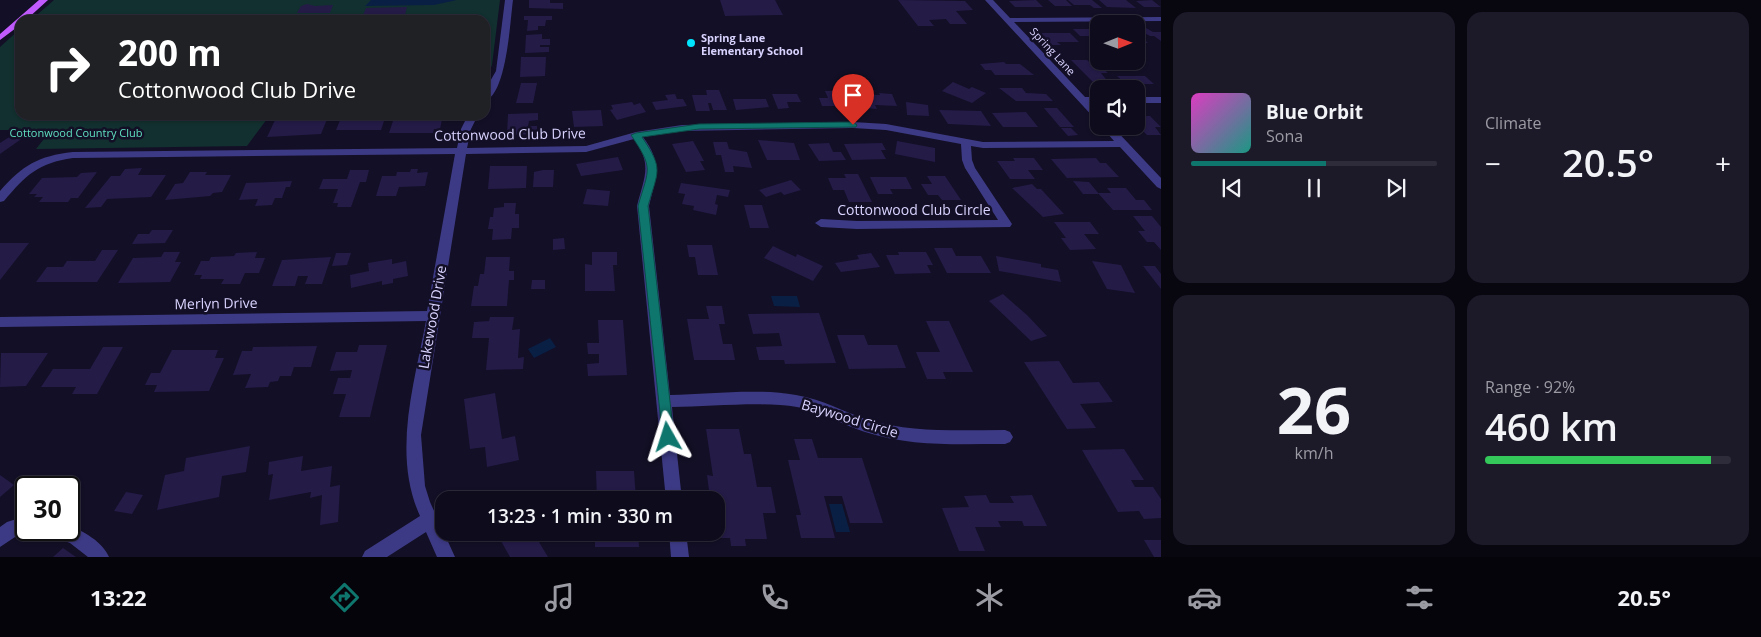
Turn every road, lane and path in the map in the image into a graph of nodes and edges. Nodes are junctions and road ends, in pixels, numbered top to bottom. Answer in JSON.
{"nodes":[{"id":1,"x":44,"y":0,"type":"edge"},
{"id":2,"x":509,"y":0,"type":"edge"},
{"id":3,"x":989,"y":0,"type":"edge"},
{"id":4,"x":26,"y":15,"type":"edge"},
{"id":5,"x":1161,"y":18,"type":"edge"},
{"id":6,"x":1007,"y":20,"type":"junction"},
{"id":7,"x":15,"y":24,"type":"edge"},
{"id":8,"x":0,"y":38,"type":"edge"},
{"id":9,"x":490,"y":89,"type":"edge"},
{"id":10,"x":1082,"y":100,"type":"junction"},
{"id":11,"x":1090,"y":100,"type":"edge"},
{"id":12,"x":1145,"y":100,"type":"edge"},
{"id":13,"x":1161,"y":100,"type":"edge"},
{"id":14,"x":1090,"y":108,"type":"edge"},
{"id":15,"x":470,"y":120,"type":"edge"},
{"id":16,"x":636,"y":135,"type":"junction"},
{"id":17,"x":1114,"y":135,"type":"edge"},
{"id":18,"x":966,"y":143,"type":"junction"},
{"id":19,"x":1123,"y":144,"type":"junction"},
{"id":20,"x":461,"y":151,"type":"junction"},
{"id":21,"x":1161,"y":185,"type":"edge"},
{"id":22,"x":0,"y":198,"type":"edge"},
{"id":23,"x":821,"y":223,"type":"dead end"},
{"id":24,"x":432,"y":316,"type":"junction"},
{"id":25,"x":0,"y":322,"type":"edge"},
{"id":26,"x":664,"y":401,"type":"junction"},
{"id":27,"x":1005,"y":437,"type":"dead end"},
{"id":28,"x":673,"y":491,"type":"edge"},
{"id":29,"x":429,"y":520,"type":"junction"},
{"id":30,"x":15,"y":527,"type":"edge"},
{"id":31,"x":0,"y":538,"type":"edge"},
{"id":32,"x":80,"y":538,"type":"edge"},
{"id":33,"x":679,"y":541,"type":"edge"},
{"id":34,"x":100,"y":557,"type":"edge"},
{"id":35,"x":371,"y":557,"type":"edge"},
{"id":36,"x":446,"y":557,"type":"edge"},
{"id":37,"x":680,"y":557,"type":"edge"}],
"edges":[{"from":1,"to":4,"type":"main road"},
{"from":2,"to":9,"type":"street"},
{"from":3,"to":6,"type":"street","name":"Spring Lane"},
{"from":5,"to":6,"type":"street"},
{"from":6,"to":10,"type":"street","name":"Spring Lane"},
{"from":7,"to":8,"type":"main road"},
{"from":10,"to":11,"type":"street"},
{"from":10,"to":14,"type":"street","name":"Spring Lane"},
{"from":12,"to":13,"type":"street"},
{"from":15,"to":20,"type":"street","name":"Lakewood Drive"},
{"from":16,"to":18,"type":"street","name":"Cottonwood Club Drive"},
{"from":16,"to":20,"type":"street","name":"Cottonwood Club Drive"},
{"from":16,"to":26,"type":"street"},
{"from":17,"to":19,"type":"street"},
{"from":18,"to":19,"type":"street","name":"Cottonwood Club Drive"},
{"from":18,"to":23,"type":"street","name":"Cottonwood Club Circle"},
{"from":19,"to":21,"type":"street"},
{"from":20,"to":22,"type":"street","name":"Cottonwood Club Drive"},
{"from":20,"to":24,"type":"street","name":"Lakewood Drive"},
{"from":24,"to":25,"type":"street","name":"Merlyn Drive"},
{"from":24,"to":29,"type":"street","name":"Lakewood Drive"},
{"from":26,"to":27,"type":"street","name":"Baywood Circle"},
{"from":26,"to":28,"type":"street"},
{"from":29,"to":35,"type":"street"},
{"from":29,"to":36,"type":"street","name":"Lakewood Drive"},
{"from":30,"to":31,"type":"street"},
{"from":32,"to":34,"type":"street"},
{"from":33,"to":37,"type":"street"}]}
